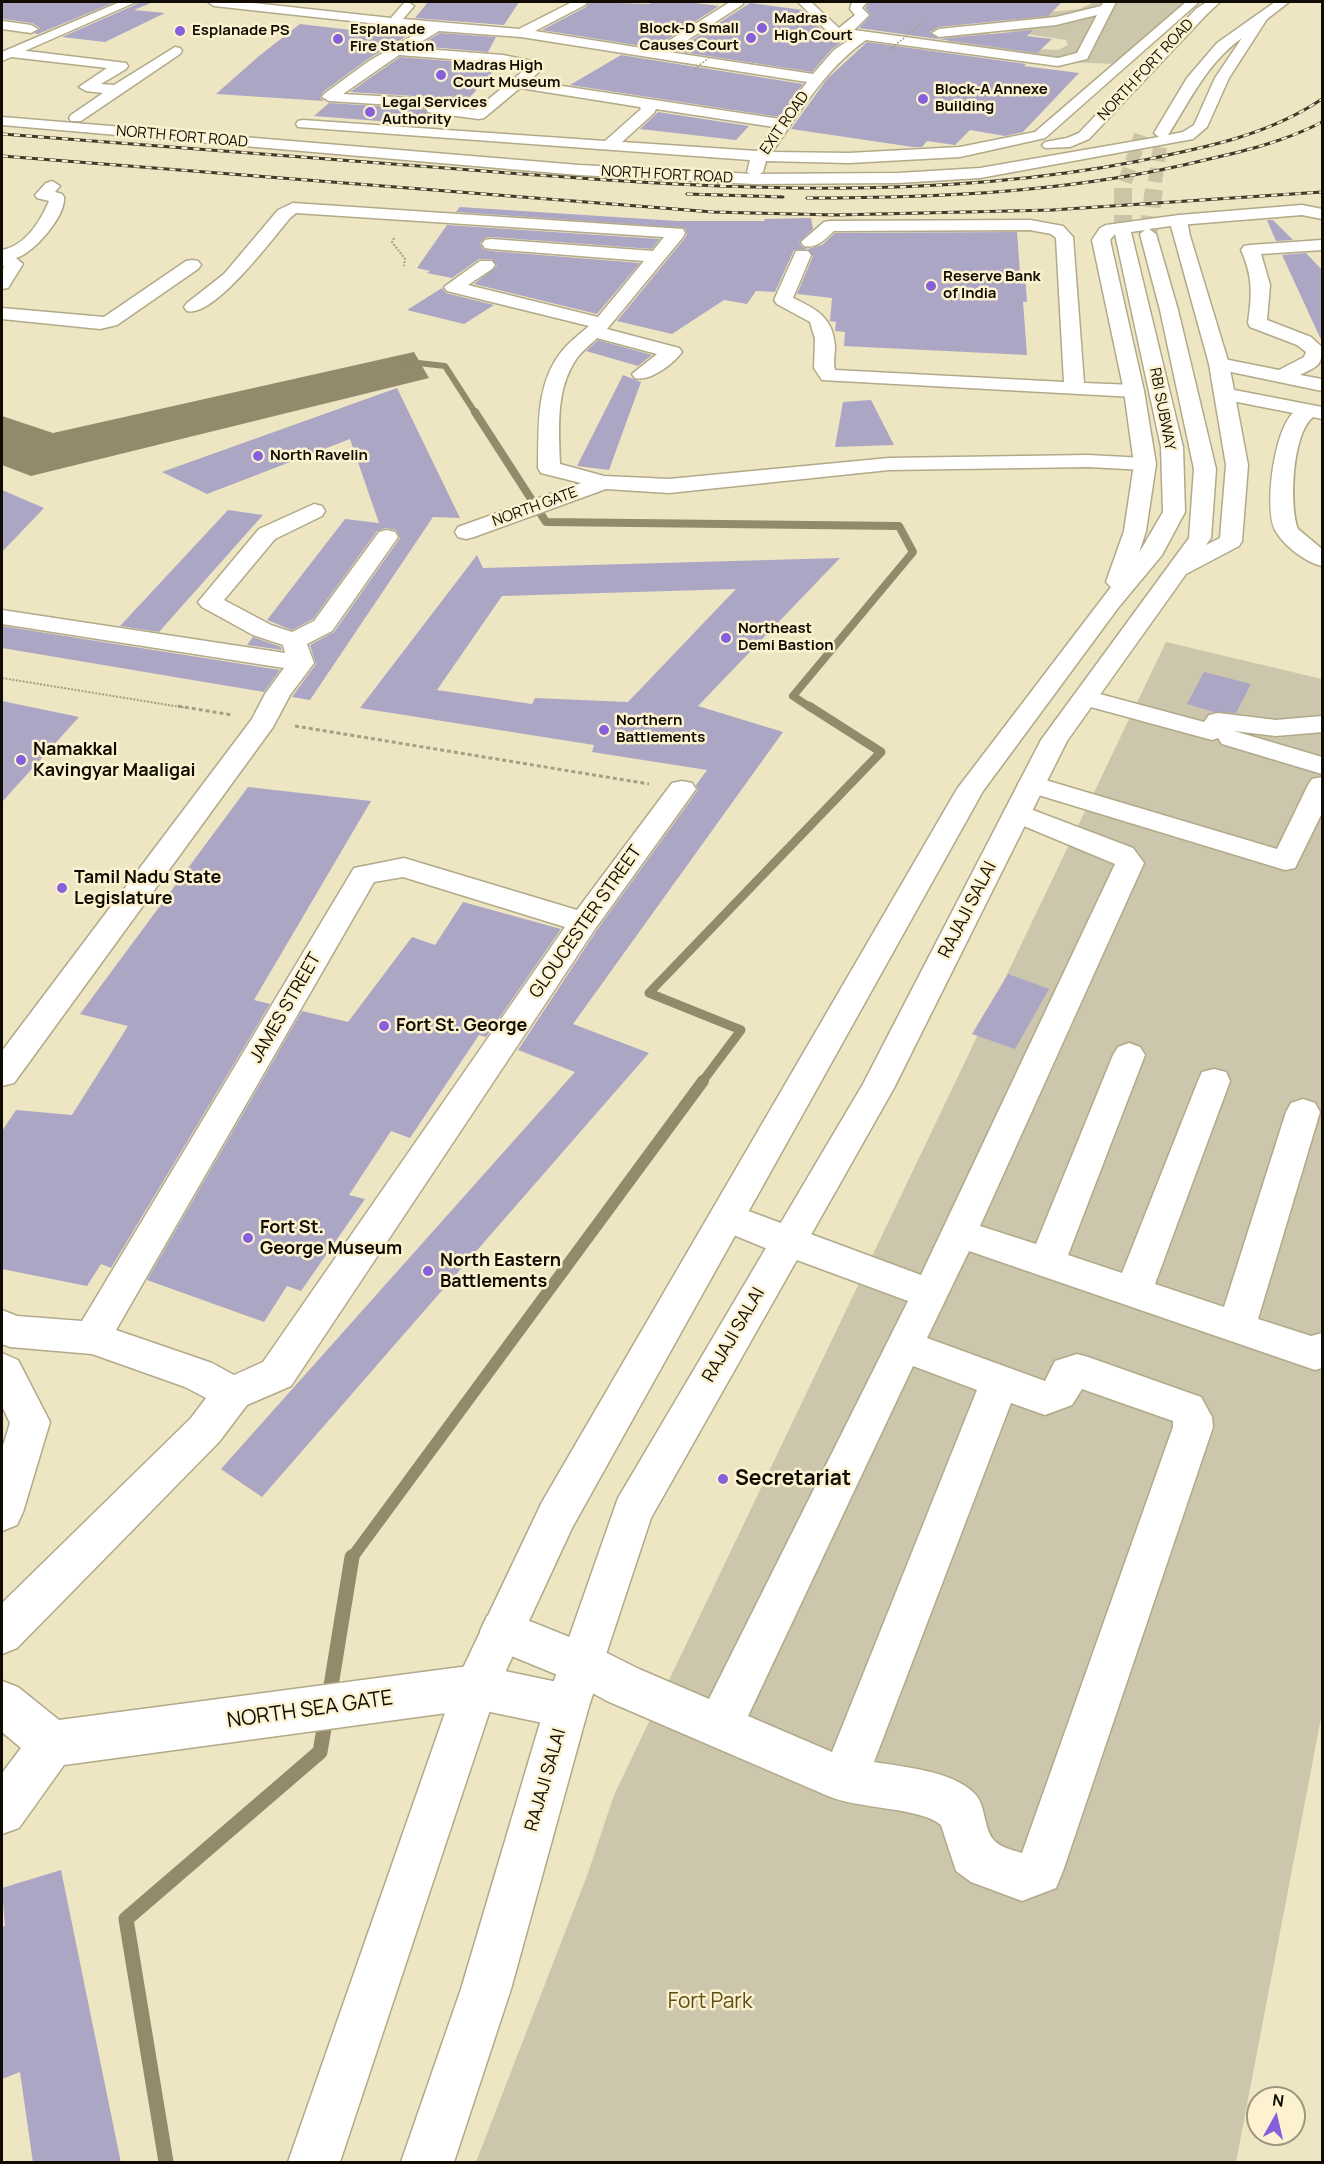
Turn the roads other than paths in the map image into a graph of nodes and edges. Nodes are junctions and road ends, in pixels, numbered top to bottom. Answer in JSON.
{"nodes":[{"id":1,"x":130,"y":2,"type":"edge"},
{"id":2,"x":214,"y":2,"type":"edge"},
{"id":3,"x":412,"y":2,"type":"edge"},
{"id":4,"x":581,"y":2,"type":"edge"},
{"id":5,"x":718,"y":2,"type":"edge"},
{"id":6,"x":804,"y":2,"type":"edge"},
{"id":7,"x":861,"y":2,"type":"edge"},
{"id":8,"x":1193,"y":2,"type":"edge"},
{"id":9,"x":1214,"y":2,"type":"edge"},
{"id":10,"x":1283,"y":2,"type":"edge"},
{"id":11,"x":737,"y":3,"type":"edge"},
{"id":12,"x":1108,"y":5,"type":"edge"},
{"id":13,"x":1263,"y":16,"type":"junction"},
{"id":14,"x":394,"y":22,"type":"junction"},
{"id":15,"x":2,"y":25,"type":"edge"},
{"id":16,"x":438,"y":27,"type":"junction"},
{"id":17,"x":521,"y":33,"type":"junction"},
{"id":18,"x":844,"y":33,"type":"junction"},
{"id":19,"x":863,"y":36,"type":"junction"},
{"id":20,"x":615,"y":48,"type":"junction"},
{"id":21,"x":4,"y":51,"type":"edge"},
{"id":22,"x":175,"y":51,"type":"dead end"},
{"id":23,"x":396,"y":51,"type":"junction"},
{"id":24,"x":656,"y":54,"type":"junction"},
{"id":25,"x":598,"y":60,"type":"dead end"},
{"id":26,"x":801,"y":76,"type":"junction"},
{"id":27,"x":571,"y":77,"type":"dead end"},
{"id":28,"x":816,"y":79,"type":"junction"},
{"id":29,"x":516,"y":83,"type":"junction"},
{"id":30,"x":554,"y":89,"type":"junction"},
{"id":31,"x":117,"y":90,"type":"junction"},
{"id":32,"x":329,"y":97,"type":"junction"},
{"id":33,"x":645,"y":103,"type":"junction"},
{"id":34,"x":2,"y":111,"type":"edge"},
{"id":35,"x":478,"y":115,"type":"junction"},
{"id":36,"x":497,"y":116,"type":"dead end"},
{"id":37,"x":76,"y":118,"type":"junction"},
{"id":38,"x":2,"y":121,"type":"edge"},
{"id":39,"x":769,"y":122,"type":"junction"},
{"id":40,"x":536,"y":124,"type":"dead end"},
{"id":41,"x":784,"y":124,"type":"junction"},
{"id":42,"x":416,"y":131,"type":"junction"},
{"id":43,"x":1162,"y":133,"type":"tunnel mouth"},
{"id":44,"x":524,"y":139,"type":"junction"},
{"id":45,"x":1070,"y":142,"type":"junction"},
{"id":46,"x":403,"y":145,"type":"junction"},
{"id":47,"x":609,"y":145,"type":"junction"},
{"id":48,"x":1096,"y":151,"type":"junction"},
{"id":49,"x":750,"y":167,"type":"junction"},
{"id":50,"x":52,"y":186,"type":"dead end"},
{"id":51,"x":1323,"y":204,"type":"edge"},
{"id":52,"x":1302,"y":210,"type":"junction"},
{"id":53,"x":1323,"y":214,"type":"edge"},
{"id":54,"x":1179,"y":220,"type":"junction"},
{"id":55,"x":1124,"y":233,"type":"tunnel mouth"},
{"id":56,"x":1148,"y":234,"type":"tunnel mouth"},
{"id":57,"x":491,"y":244,"type":"dead end"},
{"id":58,"x":1323,"y":245,"type":"edge"},
{"id":59,"x":2,"y":256,"type":"edge"},
{"id":60,"x":657,"y":258,"type":"junction"},
{"id":61,"x":192,"y":265,"type":"dead end"},
{"id":62,"x":486,"y":265,"type":"dead end"},
{"id":63,"x":2,"y":284,"type":"edge"},
{"id":64,"x":193,"y":307,"type":"dead end"},
{"id":65,"x":2,"y":314,"type":"edge"},
{"id":66,"x":597,"y":327,"type":"junction"},
{"id":67,"x":1219,"y":364,"type":"junction"},
{"id":68,"x":642,"y":374,"type":"dead end"},
{"id":69,"x":1281,"y":377,"type":"junction"},
{"id":70,"x":1323,"y":385,"type":"edge"},
{"id":71,"x":1074,"y":388,"type":"junction"},
{"id":72,"x":1134,"y":390,"type":"junction"},
{"id":73,"x":1224,"y":394,"type":"junction"},
{"id":74,"x":1316,"y":412,"type":"edge"},
{"id":75,"x":1145,"y":464,"type":"junction"},
{"id":76,"x":604,"y":482,"type":"junction"},
{"id":77,"x":314,"y":511,"type":"dead end"},
{"id":78,"x":466,"y":532,"type":"dead end"},
{"id":79,"x":387,"y":537,"type":"dead end"},
{"id":80,"x":1323,"y":559,"type":"edge"},
{"id":81,"x":1178,"y":570,"type":"junction"},
{"id":82,"x":1110,"y":603,"type":"junction"},
{"id":83,"x":2,"y":616,"type":"edge"},
{"id":84,"x":298,"y":652,"type":"junction"},
{"id":85,"x":1085,"y":698,"type":"junction"},
{"id":86,"x":1323,"y":724,"type":"edge"},
{"id":87,"x":1212,"y":732,"type":"junction"},
{"id":88,"x":1323,"y":766,"type":"edge"},
{"id":89,"x":1323,"y":785,"type":"edge"},
{"id":90,"x":682,"y":789,"type":"road end"},
{"id":91,"x":1025,"y":798,"type":"junction"},
{"id":92,"x":584,"y":922,"type":"junction"},
{"id":93,"x":1129,"y":1055,"type":"dead end"},
{"id":94,"x":2,"y":1074,"type":"edge"},
{"id":95,"x":1214,"y":1081,"type":"dead end"},
{"id":96,"x":1303,"y":1112,"type":"dead end"},
{"id":97,"x":727,"y":1217,"type":"junction"},
{"id":98,"x":958,"y":1233,"type":"junction"},
{"id":99,"x":788,"y":1242,"type":"junction"},
{"id":100,"x":1046,"y":1264,"type":"junction"},
{"id":101,"x":1133,"y":1293,"type":"junction"},
{"id":102,"x":931,"y":1294,"type":"junction"},
{"id":103,"x":6,"y":1328,"type":"edge"},
{"id":104,"x":1236,"y":1328,"type":"junction"},
{"id":105,"x":92,"y":1338,"type":"junction"},
{"id":106,"x":903,"y":1346,"type":"junction"},
{"id":107,"x":1323,"y":1349,"type":"edge"},
{"id":108,"x":3,"y":1371,"type":"edge"},
{"id":109,"x":1000,"y":1381,"type":"junction"},
{"id":110,"x":233,"y":1393,"type":"junction"},
{"id":111,"x":2,"y":1512,"type":"edge"},
{"id":112,"x":502,"y":1631,"type":"junction"},
{"id":113,"x":2,"y":1633,"type":"edge"},
{"id":114,"x":581,"y":1663,"type":"junction"},
{"id":115,"x":476,"y":1688,"type":"junction"},
{"id":116,"x":2,"y":1703,"type":"edge"},
{"id":117,"x":567,"y":1706,"type":"junction"},
{"id":118,"x":720,"y":1727,"type":"junction"},
{"id":119,"x":52,"y":1744,"type":"junction"},
{"id":120,"x":844,"y":1780,"type":"junction"},
{"id":121,"x":2,"y":1811,"type":"edge"},
{"id":122,"x":314,"y":2163,"type":"edge"},
{"id":123,"x":427,"y":2163,"type":"edge"}],
"edges":[{"from":1,"to":21,"type":"main road"},
{"from":2,"to":14,"type":"main road"},
{"from":3,"to":14,"type":"main road"},
{"from":4,"to":17,"type":"main road"},
{"from":5,"to":11,"type":"main road"},
{"from":6,"to":18,"type":"main road"},
{"from":7,"to":18,"type":"main road"},
{"from":8,"to":49,"type":"main road"},
{"from":9,"to":45,"type":"main road","name":"NORTH FORT ROAD"},
{"from":10,"to":13,"type":"main road"},
{"from":11,"to":24,"type":"main road"},
{"from":12,"to":19,"type":"main road"},
{"from":12,"to":19,"type":"main road"},
{"from":13,"to":43,"type":"main road"},
{"from":13,"to":48,"type":"main road","name":"NORTH FORT ROAD"},
{"from":14,"to":16,"type":"main road"},
{"from":15,"to":21,"type":"main road"},
{"from":16,"to":17,"type":"main road"},
{"from":16,"to":23,"type":"main road"},
{"from":17,"to":20,"type":"main road"},
{"from":18,"to":19,"type":"main road"},
{"from":19,"to":28,"type":"main road","name":"EXIT ROAD"},
{"from":20,"to":24,"type":"main road"},
{"from":20,"to":25,"type":"main road"},
{"from":21,"to":31,"type":"main road"},
{"from":22,"to":31,"type":"main road"},
{"from":23,"to":29,"type":"main road"},
{"from":23,"to":32,"type":"main road"},
{"from":24,"to":26,"type":"main road"},
{"from":26,"to":28,"type":"main road"},
{"from":26,"to":39,"type":"main road"},
{"from":27,"to":30,"type":"main road"},
{"from":28,"to":41,"type":"main road","name":"EXIT ROAD"},
{"from":29,"to":30,"type":"main road"},
{"from":29,"to":35,"type":"main road"},
{"from":30,"to":33,"type":"main road"},
{"from":31,"to":37,"type":"main road"},
{"from":32,"to":35,"type":"main road"},
{"from":32,"to":42,"type":"main road"},
{"from":33,"to":39,"type":"main road"},
{"from":33,"to":47,"type":"main road"},
{"from":34,"to":37,"type":"main road","name":"NORTH FORT ROAD"},
{"from":35,"to":36,"type":"main road"},
{"from":37,"to":46,"type":"main road","name":"NORTH FORT ROAD"},
{"from":38,"to":49,"type":"main road","name":"NORTH FORT ROAD"},
{"from":39,"to":41,"type":"main road"},
{"from":39,"to":49,"type":"main road"},
{"from":40,"to":44,"type":"main road"},
{"from":41,"to":49,"type":"main road","name":"EXIT ROAD"},
{"from":42,"to":44,"type":"main road"},
{"from":42,"to":46,"type":"main road"},
{"from":44,"to":47,"type":"main road"},
{"from":45,"to":48,"type":"main road"},
{"from":45,"to":49,"type":"main road","name":"NORTH FORT ROAD"},
{"from":46,"to":49,"type":"main road","name":"NORTH FORT ROAD"},
{"from":47,"to":49,"type":"main road"},
{"from":48,"to":49,"type":"main road","name":"NORTH FORT ROAD"},
{"from":50,"to":59,"type":"main road"},
{"from":51,"to":52,"type":"main road"},
{"from":52,"to":53,"type":"main road"},
{"from":52,"to":54,"type":"main road"},
{"from":54,"to":67,"type":"main road"},
{"from":54,"to":72,"type":"main road"},
{"from":55,"to":82,"type":"main road","name":"RBI SUBWAY"},
{"from":56,"to":81,"type":"main road","name":"RBI SUBWAY"},
{"from":57,"to":60,"type":"main road"},
{"from":58,"to":69,"type":"main road"},
{"from":59,"to":63,"type":"main road"},
{"from":60,"to":64,"type":"main road"},
{"from":60,"to":66,"type":"main road"},
{"from":61,"to":65,"type":"main road"},
{"from":62,"to":66,"type":"main road"},
{"from":66,"to":68,"type":"main road"},
{"from":66,"to":76,"type":"main road"},
{"from":67,"to":69,"type":"main road"},
{"from":67,"to":73,"type":"main road"},
{"from":69,"to":70,"type":"main road"},
{"from":71,"to":71,"type":"main road"},
{"from":71,"to":72,"type":"main road"},
{"from":72,"to":75,"type":"main road"},
{"from":73,"to":74,"type":"main road"},
{"from":73,"to":81,"type":"main road"},
{"from":74,"to":80,"type":"main road"},
{"from":75,"to":76,"type":"main road"},
{"from":75,"to":82,"type":"main road"},
{"from":76,"to":78,"type":"main road","name":"NORTH GATE"},
{"from":77,"to":84,"type":"main road"},
{"from":79,"to":84,"type":"main road"},
{"from":81,"to":85,"type":"main road","name":"RAJAJI SALAI"},
{"from":82,"to":97,"type":"main road"},
{"from":83,"to":84,"type":"main road"},
{"from":84,"to":94,"type":"main road"},
{"from":85,"to":87,"type":"main road"},
{"from":85,"to":91,"type":"main road","name":"RAJAJI SALAI"},
{"from":86,"to":87,"type":"main road"},
{"from":87,"to":88,"type":"main road"},
{"from":89,"to":91,"type":"main road"},
{"from":90,"to":92,"type":"main road","name":"GLOUCESTER STREET"},
{"from":91,"to":98,"type":"main road"},
{"from":91,"to":99,"type":"main road","name":"RAJAJI SALAI"},
{"from":92,"to":105,"type":"main road","name":"JAMES STREET"},
{"from":92,"to":110,"type":"main road","name":"GLOUCESTER STREET"},
{"from":93,"to":100,"type":"main road"},
{"from":95,"to":101,"type":"main road"},
{"from":96,"to":104,"type":"main road"},
{"from":97,"to":99,"type":"main road"},
{"from":97,"to":112,"type":"main road"},
{"from":98,"to":100,"type":"main road"},
{"from":98,"to":102,"type":"main road"},
{"from":99,"to":102,"type":"main road"},
{"from":99,"to":114,"type":"main road","name":"RAJAJI SALAI"},
{"from":100,"to":101,"type":"main road"},
{"from":101,"to":104,"type":"main road"},
{"from":102,"to":106,"type":"main road"},
{"from":103,"to":105,"type":"main road"},
{"from":103,"to":108,"type":"main road"},
{"from":104,"to":107,"type":"main road"},
{"from":105,"to":110,"type":"main road"},
{"from":106,"to":109,"type":"main road"},
{"from":106,"to":118,"type":"main road"},
{"from":108,"to":111,"type":"main road"},
{"from":109,"to":120,"type":"main road"},
{"from":109,"to":120,"type":"main road"},
{"from":110,"to":113,"type":"main road"},
{"from":112,"to":114,"type":"main road"},
{"from":112,"to":115,"type":"main road"},
{"from":114,"to":117,"type":"main road","name":"RAJAJI SALAI"},
{"from":114,"to":118,"type":"main road"},
{"from":115,"to":117,"type":"main road","name":"NORTH SEA GATE"},
{"from":115,"to":119,"type":"main road","name":"NORTH SEA GATE"},
{"from":115,"to":122,"type":"main road"},
{"from":116,"to":119,"type":"main road"},
{"from":117,"to":123,"type":"main road","name":"RAJAJI SALAI"},
{"from":118,"to":120,"type":"main road"},
{"from":119,"to":121,"type":"main road"}]}
